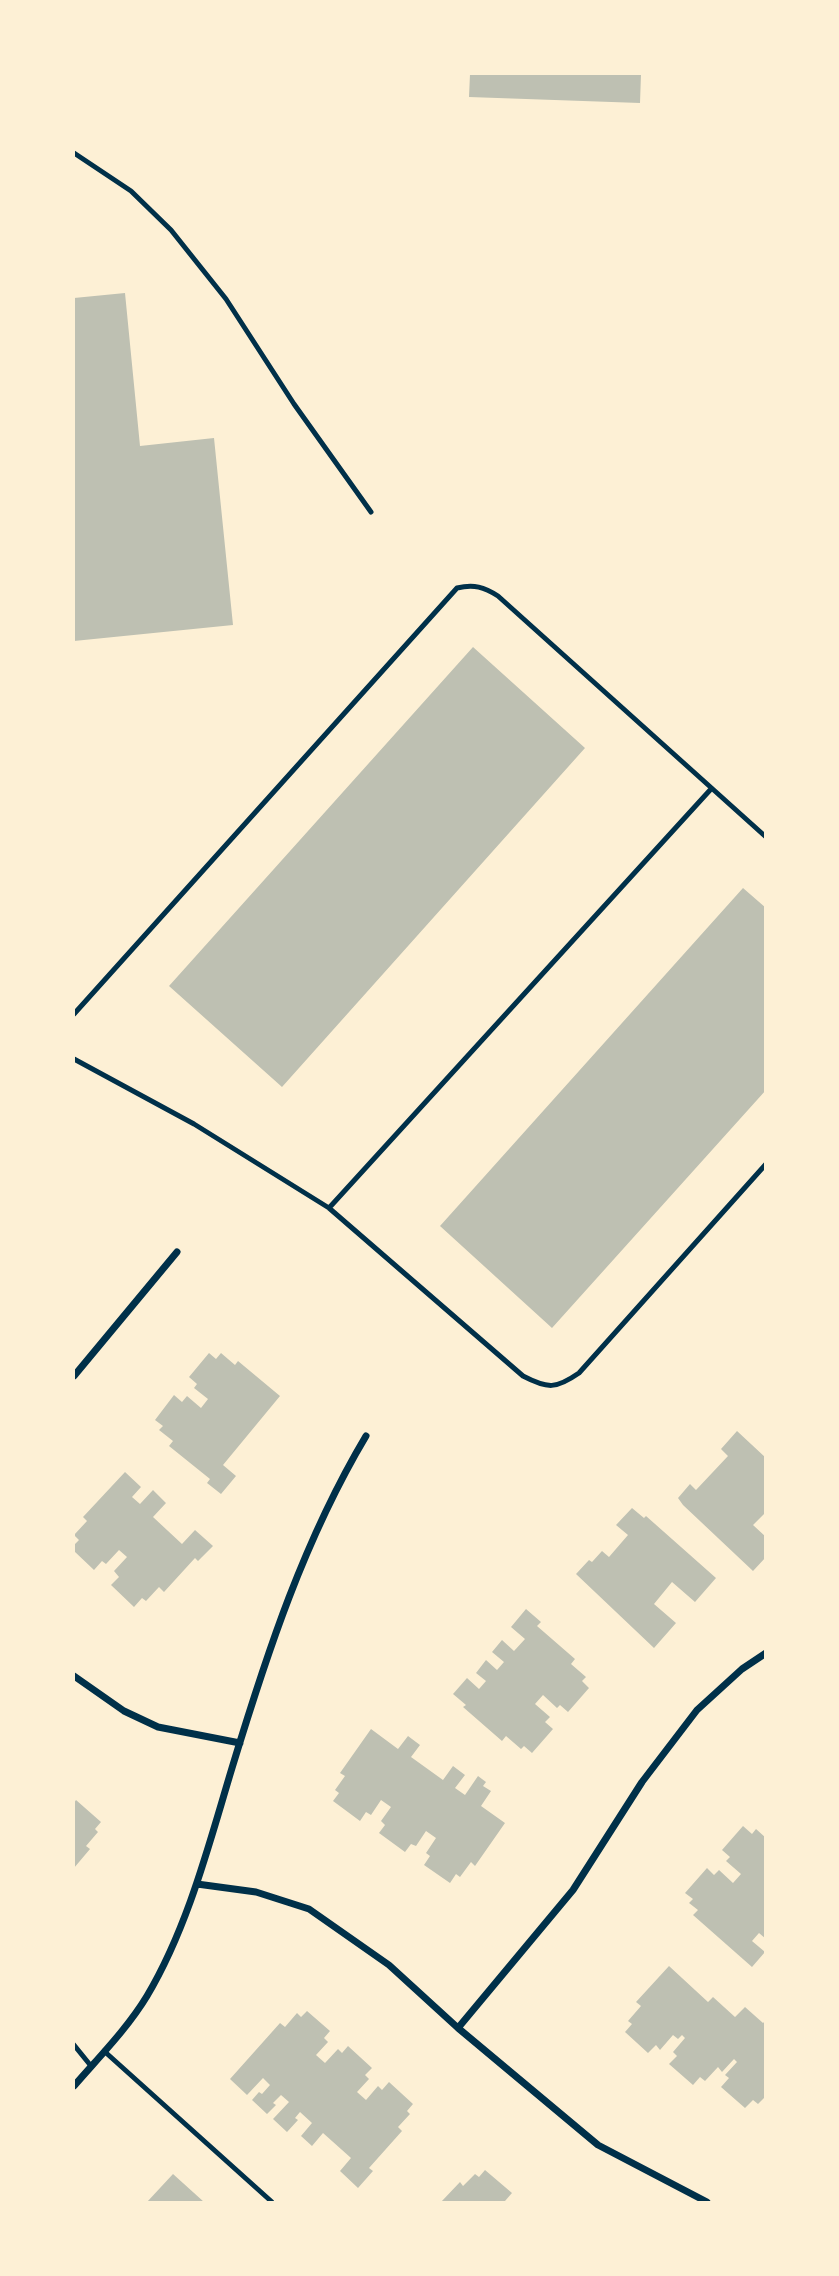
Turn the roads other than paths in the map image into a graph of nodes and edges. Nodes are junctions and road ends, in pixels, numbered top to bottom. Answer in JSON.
{"nodes":[{"id":1,"x":74,"y":153,"type":"edge"},
{"id":2,"x":371,"y":512,"type":"dead end"},
{"id":3,"x":711,"y":789,"type":"junction"},
{"id":4,"x":765,"y":837,"type":"edge"},
{"id":5,"x":74,"y":1014,"type":"edge"},
{"id":6,"x":74,"y":1059,"type":"edge"},
{"id":7,"x":765,"y":1164,"type":"edge"},
{"id":8,"x":329,"y":1208,"type":"junction"},
{"id":9,"x":177,"y":1252,"type":"dead end"},
{"id":10,"x":74,"y":1376,"type":"edge"},
{"id":11,"x":366,"y":1436,"type":"dead end"},
{"id":12,"x":765,"y":1653,"type":"edge"},
{"id":13,"x":74,"y":1676,"type":"edge"},
{"id":14,"x":240,"y":1743,"type":"junction"},
{"id":15,"x":197,"y":1884,"type":"junction"},
{"id":16,"x":457,"y":2028,"type":"junction"},
{"id":17,"x":74,"y":2045,"type":"edge"},
{"id":18,"x":104,"y":2051,"type":"junction"},
{"id":19,"x":91,"y":2066,"type":"junction"},
{"id":20,"x":74,"y":2086,"type":"edge"},
{"id":21,"x":272,"y":2203,"type":"edge"},
{"id":22,"x":707,"y":2203,"type":"edge"}],
"edges":[{"from":1,"to":2,"type":"lane"},
{"from":3,"to":4,"type":"lane"},
{"from":3,"to":5,"type":"lane"},
{"from":3,"to":8,"type":"lane"},
{"from":6,"to":8,"type":"lane"},
{"from":7,"to":8,"type":"lane"},
{"from":9,"to":10,"type":"street"},
{"from":11,"to":14,"type":"street"},
{"from":12,"to":16,"type":"street"},
{"from":13,"to":14,"type":"street"},
{"from":14,"to":15,"type":"street"},
{"from":15,"to":16,"type":"street"},
{"from":15,"to":18,"type":"street"},
{"from":16,"to":22,"type":"street"},
{"from":17,"to":19,"type":"lane"},
{"from":18,"to":19,"type":"street"},
{"from":18,"to":21,"type":"lane"},
{"from":19,"to":20,"type":"street"}]}
